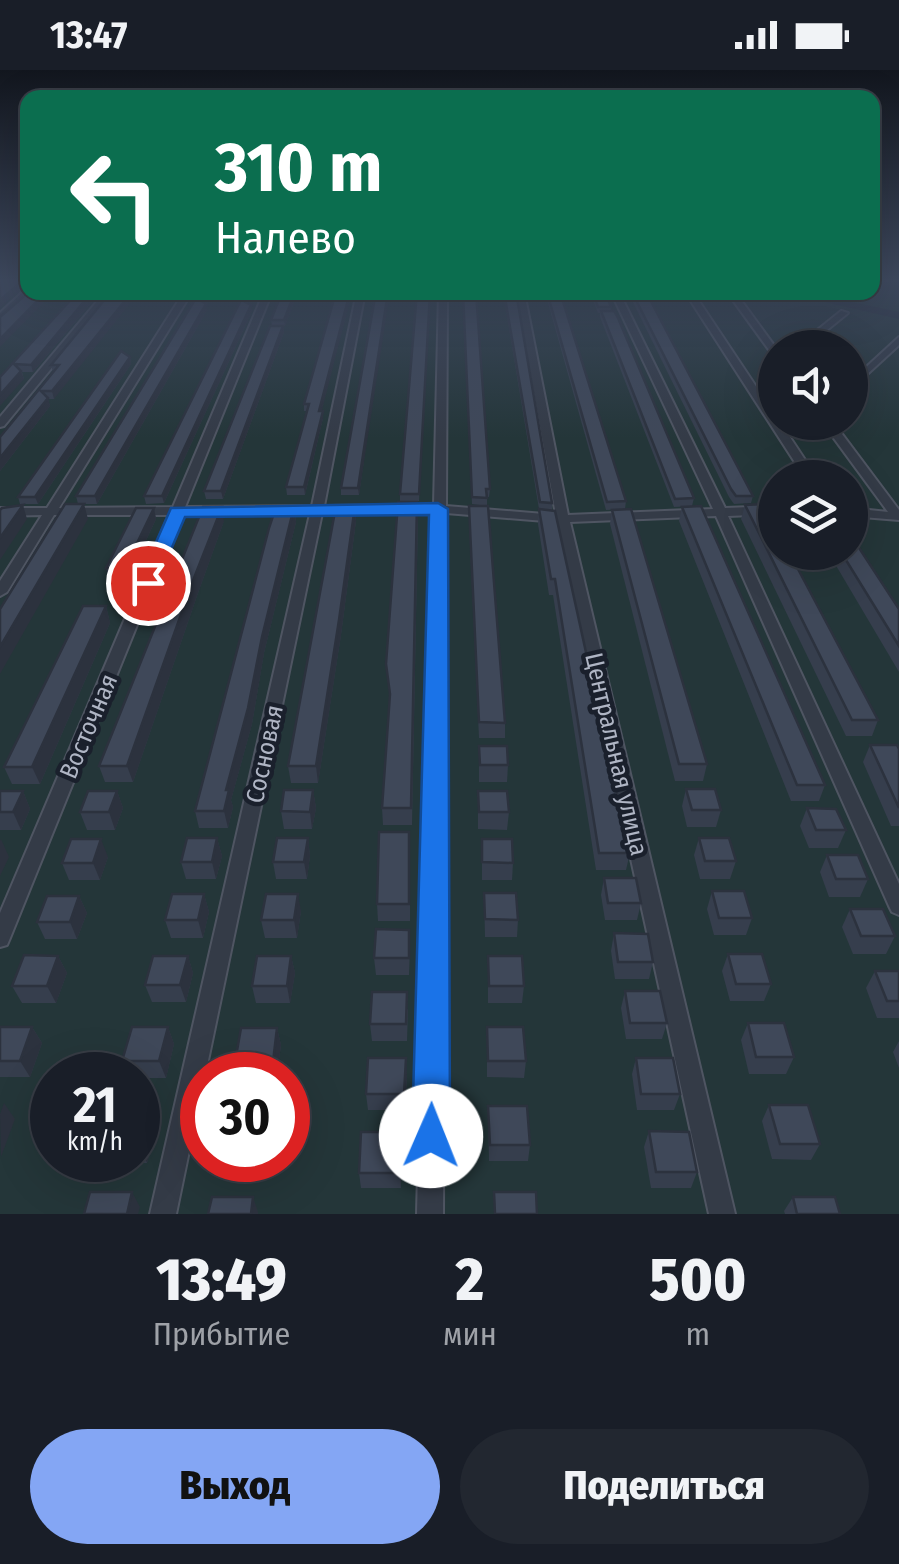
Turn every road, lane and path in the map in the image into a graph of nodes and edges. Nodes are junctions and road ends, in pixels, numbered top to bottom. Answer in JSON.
{"nodes":[{"id":1,"x":77,"y":331,"type":"edge"},
{"id":2,"x":164,"y":331,"type":"edge"},
{"id":3,"x":252,"y":331,"type":"edge"},
{"id":4,"x":352,"y":331,"type":"edge"},
{"id":5,"x":443,"y":331,"type":"edge"},
{"id":6,"x":527,"y":331,"type":"edge"},
{"id":7,"x":634,"y":331,"type":"edge"},
{"id":8,"x":715,"y":331,"type":"edge"},
{"id":9,"x":899,"y":340,"type":"edge"},
{"id":10,"x":868,"y":370,"type":"edge"},
{"id":11,"x":0,"y":424,"type":"edge"},
{"id":12,"x":799,"y":460,"type":"edge"},
{"id":13,"x":868,"y":477,"type":"edge"},
{"id":14,"x":438,"y":509,"type":"junction"},
{"id":15,"x":719,"y":509,"type":"junction"},
{"id":16,"x":318,"y":510,"type":"junction"},
{"id":17,"x":758,"y":510,"type":"edge"},
{"id":18,"x":52,"y":511,"type":"junction"},
{"id":19,"x":0,"y":512,"type":"edge"},
{"id":20,"x":178,"y":512,"type":"junction"},
{"id":21,"x":868,"y":514,"type":"edge"},
{"id":22,"x":563,"y":519,"type":"junction"},
{"id":23,"x":0,"y":592,"type":"edge"},
{"id":24,"x":899,"y":906,"type":"edge"},
{"id":25,"x":0,"y":938,"type":"edge"},
{"id":26,"x":163,"y":1214,"type":"edge"},
{"id":27,"x":430,"y":1214,"type":"edge"},
{"id":28,"x":722,"y":1214,"type":"edge"}],
"edges":[{"from":1,"to":11,"type":"street"},
{"from":2,"to":18,"type":"street"},
{"from":3,"to":20,"type":"street","name":"Восточная"},
{"from":4,"to":16,"type":"street","name":"Сосновая"},
{"from":5,"to":14,"type":"street"},
{"from":6,"to":22,"type":"street","name":"Центральная улица"},
{"from":7,"to":15,"type":"street"},
{"from":8,"to":12,"type":"street"},
{"from":9,"to":10,"type":"street"},
{"from":13,"to":21,"type":"street"},
{"from":14,"to":16,"type":"street"},
{"from":14,"to":22,"type":"street"},
{"from":14,"to":27,"type":"street"},
{"from":15,"to":17,"type":"street"},
{"from":15,"to":22,"type":"street"},
{"from":15,"to":24,"type":"street"},
{"from":16,"to":20,"type":"street"},
{"from":16,"to":26,"type":"street","name":"Сосновая"},
{"from":18,"to":19,"type":"street"},
{"from":18,"to":20,"type":"street"},
{"from":18,"to":23,"type":"street"},
{"from":20,"to":25,"type":"street","name":"Восточная"},
{"from":22,"to":28,"type":"street","name":"Центральная улица"}]}
